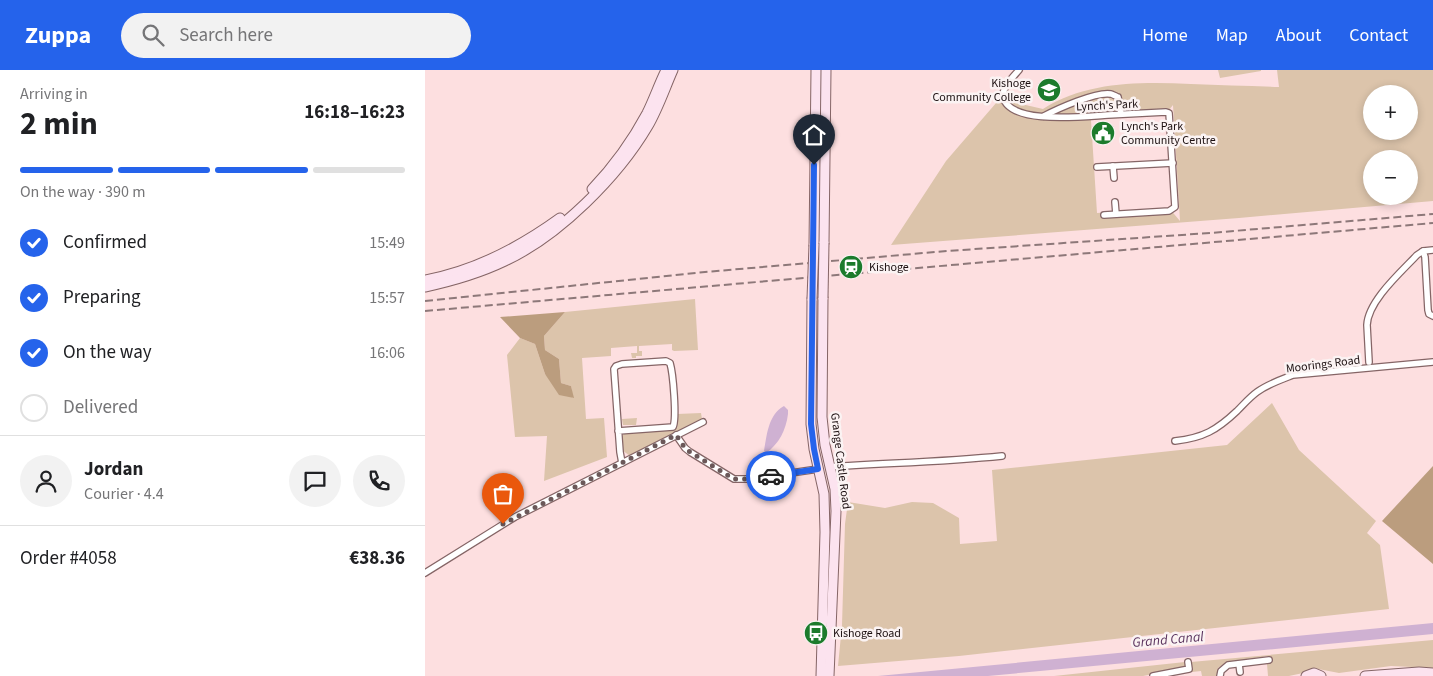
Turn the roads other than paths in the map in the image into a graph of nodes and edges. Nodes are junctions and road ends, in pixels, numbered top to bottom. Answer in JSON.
{"nodes":[{"id":1,"x":666,"y":70,"type":"edge"},
{"id":2,"x":673,"y":70,"type":"edge"},
{"id":3,"x":816,"y":70,"type":"edge"},
{"id":4,"x":826,"y":70,"type":"edge"},
{"id":5,"x":1019,"y":70,"type":"edge"},
{"id":6,"x":1121,"y":114,"type":"junction"},
{"id":7,"x":1042,"y":117,"type":"junction"},
{"id":8,"x":1173,"y":163,"type":"junction"},
{"id":9,"x":1113,"y":166,"type":"junction"},
{"id":10,"x":1097,"y":167,"type":"dead end"},
{"id":11,"x":1114,"y":178,"type":"dead end"},
{"id":12,"x":1115,"y":202,"type":"dead end"},
{"id":13,"x":1104,"y":214,"type":"dead end"},
{"id":14,"x":1116,"y":214,"type":"junction"},
{"id":15,"x":1433,"y":250,"type":"edge"},
{"id":16,"x":1423,"y":251,"type":"junction"},
{"id":17,"x":425,"y":280,"type":"edge"},
{"id":18,"x":425,"y":287,"type":"edge"},
{"id":19,"x":1433,"y":316,"type":"edge"},
{"id":20,"x":1369,"y":362,"type":"dead end"},
{"id":21,"x":1433,"y":362,"type":"edge"},
{"id":22,"x":703,"y":422,"type":"dead end"},
{"id":23,"x":618,"y":431,"type":"junction"},
{"id":24,"x":676,"y":435,"type":"junction"},
{"id":25,"x":1175,"y":441,"type":"dead end"},
{"id":26,"x":1001,"y":456,"type":"dead end"},
{"id":27,"x":622,"y":463,"type":"junction"},
{"id":28,"x":829,"y":467,"type":"junction"},
{"id":29,"x":818,"y":469,"type":"junction"},
{"id":30,"x":425,"y":573,"type":"edge"},
{"id":31,"x":825,"y":654,"type":"junction"},
{"id":32,"x":1269,"y":660,"type":"dead end"},
{"id":33,"x":1188,"y":662,"type":"dead end"},
{"id":34,"x":1239,"y":664,"type":"junction"},
{"id":35,"x":1240,"y":672,"type":"dead end"},
{"id":36,"x":1433,"y":673,"type":"edge"},
{"id":37,"x":821,"y":676,"type":"edge"},
{"id":38,"x":829,"y":676,"type":"edge"},
{"id":39,"x":1153,"y":676,"type":"edge"},
{"id":40,"x":1220,"y":676,"type":"edge"},
{"id":41,"x":1306,"y":676,"type":"edge"},
{"id":42,"x":1321,"y":676,"type":"edge"},
{"id":43,"x":1365,"y":676,"type":"edge"}],
"edges":[{"from":1,"to":17,"type":"main road"},
{"from":2,"to":18,"type":"main road"},
{"from":3,"to":29,"type":"main road","name":"Grange Castle Road","bridge":true},
{"from":4,"to":28,"type":"main road","name":"Grange Castle Road","bridge":true},
{"from":5,"to":7,"type":"street","name":"Lynch's Park"},
{"from":6,"to":7,"type":"street","name":"Lynch's Park"},
{"from":6,"to":7,"type":"street"},
{"from":6,"to":8,"type":"street","name":"Lynch's Park"},
{"from":8,"to":9,"type":"street"},
{"from":8,"to":14,"type":"street","name":"Lynch's Park"},
{"from":9,"to":10,"type":"street"},
{"from":9,"to":11,"type":"street"},
{"from":12,"to":14,"type":"street"},
{"from":13,"to":14,"type":"street","name":"Lynch's Park"},
{"from":15,"to":16,"type":"street"},
{"from":16,"to":19,"type":"street"},
{"from":16,"to":20,"type":"street"},
{"from":21,"to":25,"type":"street","name":"Moorings Road"},
{"from":22,"to":24,"type":"street"},
{"from":23,"to":23,"type":"street"},
{"from":23,"to":27,"type":"street"},
{"from":24,"to":27,"type":"street"},
{"from":24,"to":29,"type":"street"},
{"from":26,"to":28,"type":"street"},
{"from":27,"to":30,"type":"street"},
{"from":28,"to":31,"type":"main road","name":"Grange Castle Road"},
{"from":29,"to":31,"type":"main road","name":"Grange Castle Road"},
{"from":31,"to":37,"type":"main road","name":"Grange Castle Road"},
{"from":31,"to":38,"type":"main road","name":"Grange Castle Road"},
{"from":32,"to":34,"type":"street"},
{"from":33,"to":39,"type":"street"},
{"from":34,"to":35,"type":"street"},
{"from":34,"to":40,"type":"street"},
{"from":36,"to":43,"type":"main road"},
{"from":41,"to":42,"type":"main road"}]}
